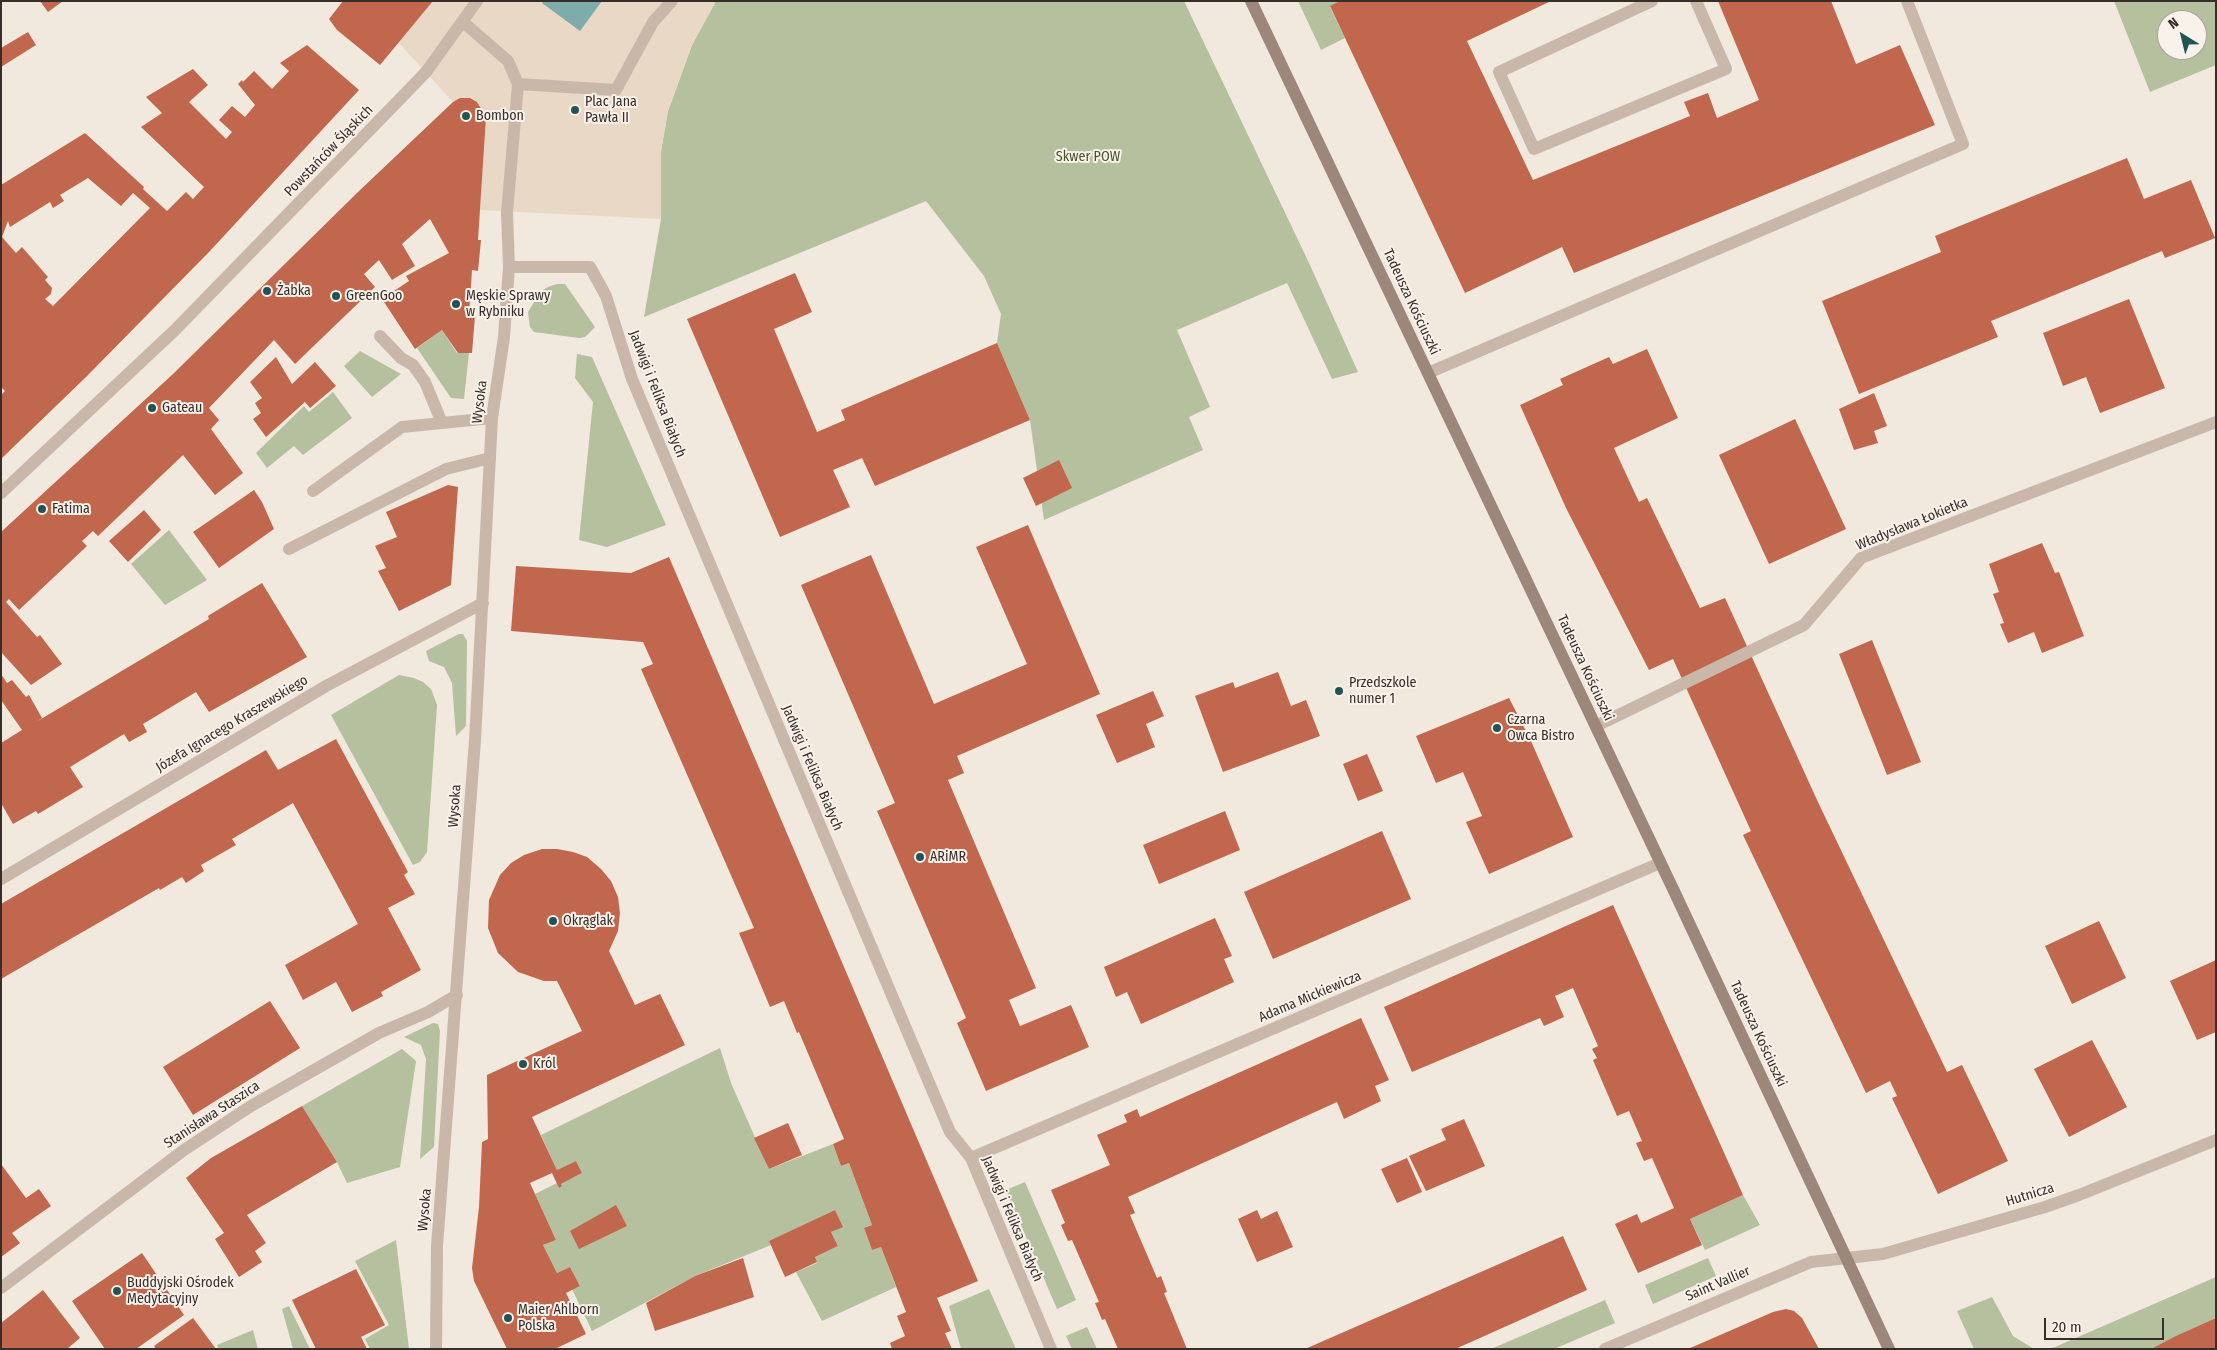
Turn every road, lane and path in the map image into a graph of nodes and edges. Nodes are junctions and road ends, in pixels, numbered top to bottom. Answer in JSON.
{"nodes":[{"id":1,"x":477,"y":1,"type":"edge"},
{"id":2,"x":672,"y":1,"type":"edge"},
{"id":3,"x":1251,"y":1,"type":"edge"},
{"id":4,"x":1652,"y":1,"type":"edge"},
{"id":5,"x":1696,"y":1,"type":"edge"},
{"id":6,"x":1907,"y":1,"type":"edge"},
{"id":7,"x":463,"y":22,"type":"junction"},
{"id":8,"x":518,"y":84,"type":"junction"},
{"id":9,"x":509,"y":266,"type":"junction"},
{"id":10,"x":380,"y":336,"type":"dead end"},
{"id":11,"x":1428,"y":373,"type":"junction"},
{"id":12,"x":492,"y":418,"type":"junction"},
{"id":13,"x":2216,"y":422,"type":"edge"},
{"id":14,"x":442,"y":423,"type":"junction"},
{"id":15,"x":490,"y":458,"type":"junction"},
{"id":16,"x":313,"y":491,"type":"dead end"},
{"id":17,"x":1,"y":494,"type":"edge"},
{"id":18,"x":289,"y":549,"type":"dead end"},
{"id":19,"x":483,"y":602,"type":"junction"},
{"id":20,"x":1596,"y":726,"type":"junction"},
{"id":21,"x":1660,"y":862,"type":"junction"},
{"id":22,"x":1,"y":879,"type":"edge"},
{"id":23,"x":457,"y":995,"type":"junction"},
{"id":24,"x":2216,"y":1140,"type":"edge"},
{"id":25,"x":971,"y":1158,"type":"junction"},
{"id":26,"x":1847,"y":1260,"type":"junction"},
{"id":27,"x":1,"y":1288,"type":"edge"},
{"id":28,"x":436,"y":1349,"type":"edge"},
{"id":29,"x":1051,"y":1349,"type":"edge"},
{"id":30,"x":1605,"y":1349,"type":"edge"},
{"id":31,"x":1889,"y":1349,"type":"edge"}],
"edges":[{"from":1,"to":7,"type":"street","name":"Powstańców Śląskich"},
{"from":2,"to":8,"type":"street"},
{"from":3,"to":11,"type":"street","name":"Tadeusza Kościuszki"},
{"from":4,"to":5,"type":"street"},
{"from":6,"to":11,"type":"street"},
{"from":7,"to":8,"type":"street"},
{"from":7,"to":17,"type":"street","name":"Powstańców Śląskich"},
{"from":8,"to":9,"type":"street","name":"Wysoka"},
{"from":9,"to":12,"type":"street","name":"Wysoka"},
{"from":9,"to":25,"type":"street","name":"Jadwigi i Feliksa Białych"},
{"from":10,"to":14,"type":"street"},
{"from":11,"to":20,"type":"street","name":"Tadeusza Kościuszki"},
{"from":12,"to":14,"type":"street"},
{"from":12,"to":15,"type":"street","name":"Wysoka"},
{"from":13,"to":20,"type":"street","name":"Władysława Łokietka"},
{"from":14,"to":16,"type":"street"},
{"from":15,"to":18,"type":"street"},
{"from":15,"to":19,"type":"street","name":"Wysoka"},
{"from":19,"to":22,"type":"street","name":"Józefa Ignacego Kraszewskiego"},
{"from":19,"to":23,"type":"street","name":"Wysoka"},
{"from":20,"to":21,"type":"street","name":"Tadeusza Kościuszki"},
{"from":21,"to":25,"type":"street","name":"Adama Mickiewicza"},
{"from":21,"to":26,"type":"street","name":"Tadeusza Kościuszki"},
{"from":23,"to":27,"type":"street","name":"Stanisława Staszica"},
{"from":23,"to":28,"type":"street","name":"Wysoka"},
{"from":24,"to":26,"type":"street","name":"Hutnicza"},
{"from":25,"to":29,"type":"street","name":"Jadwigi i Feliksa Białych"},
{"from":26,"to":30,"type":"street","name":"Saint Vallier"},
{"from":26,"to":31,"type":"street","name":"Tadeusza Kościuszki"}]}
